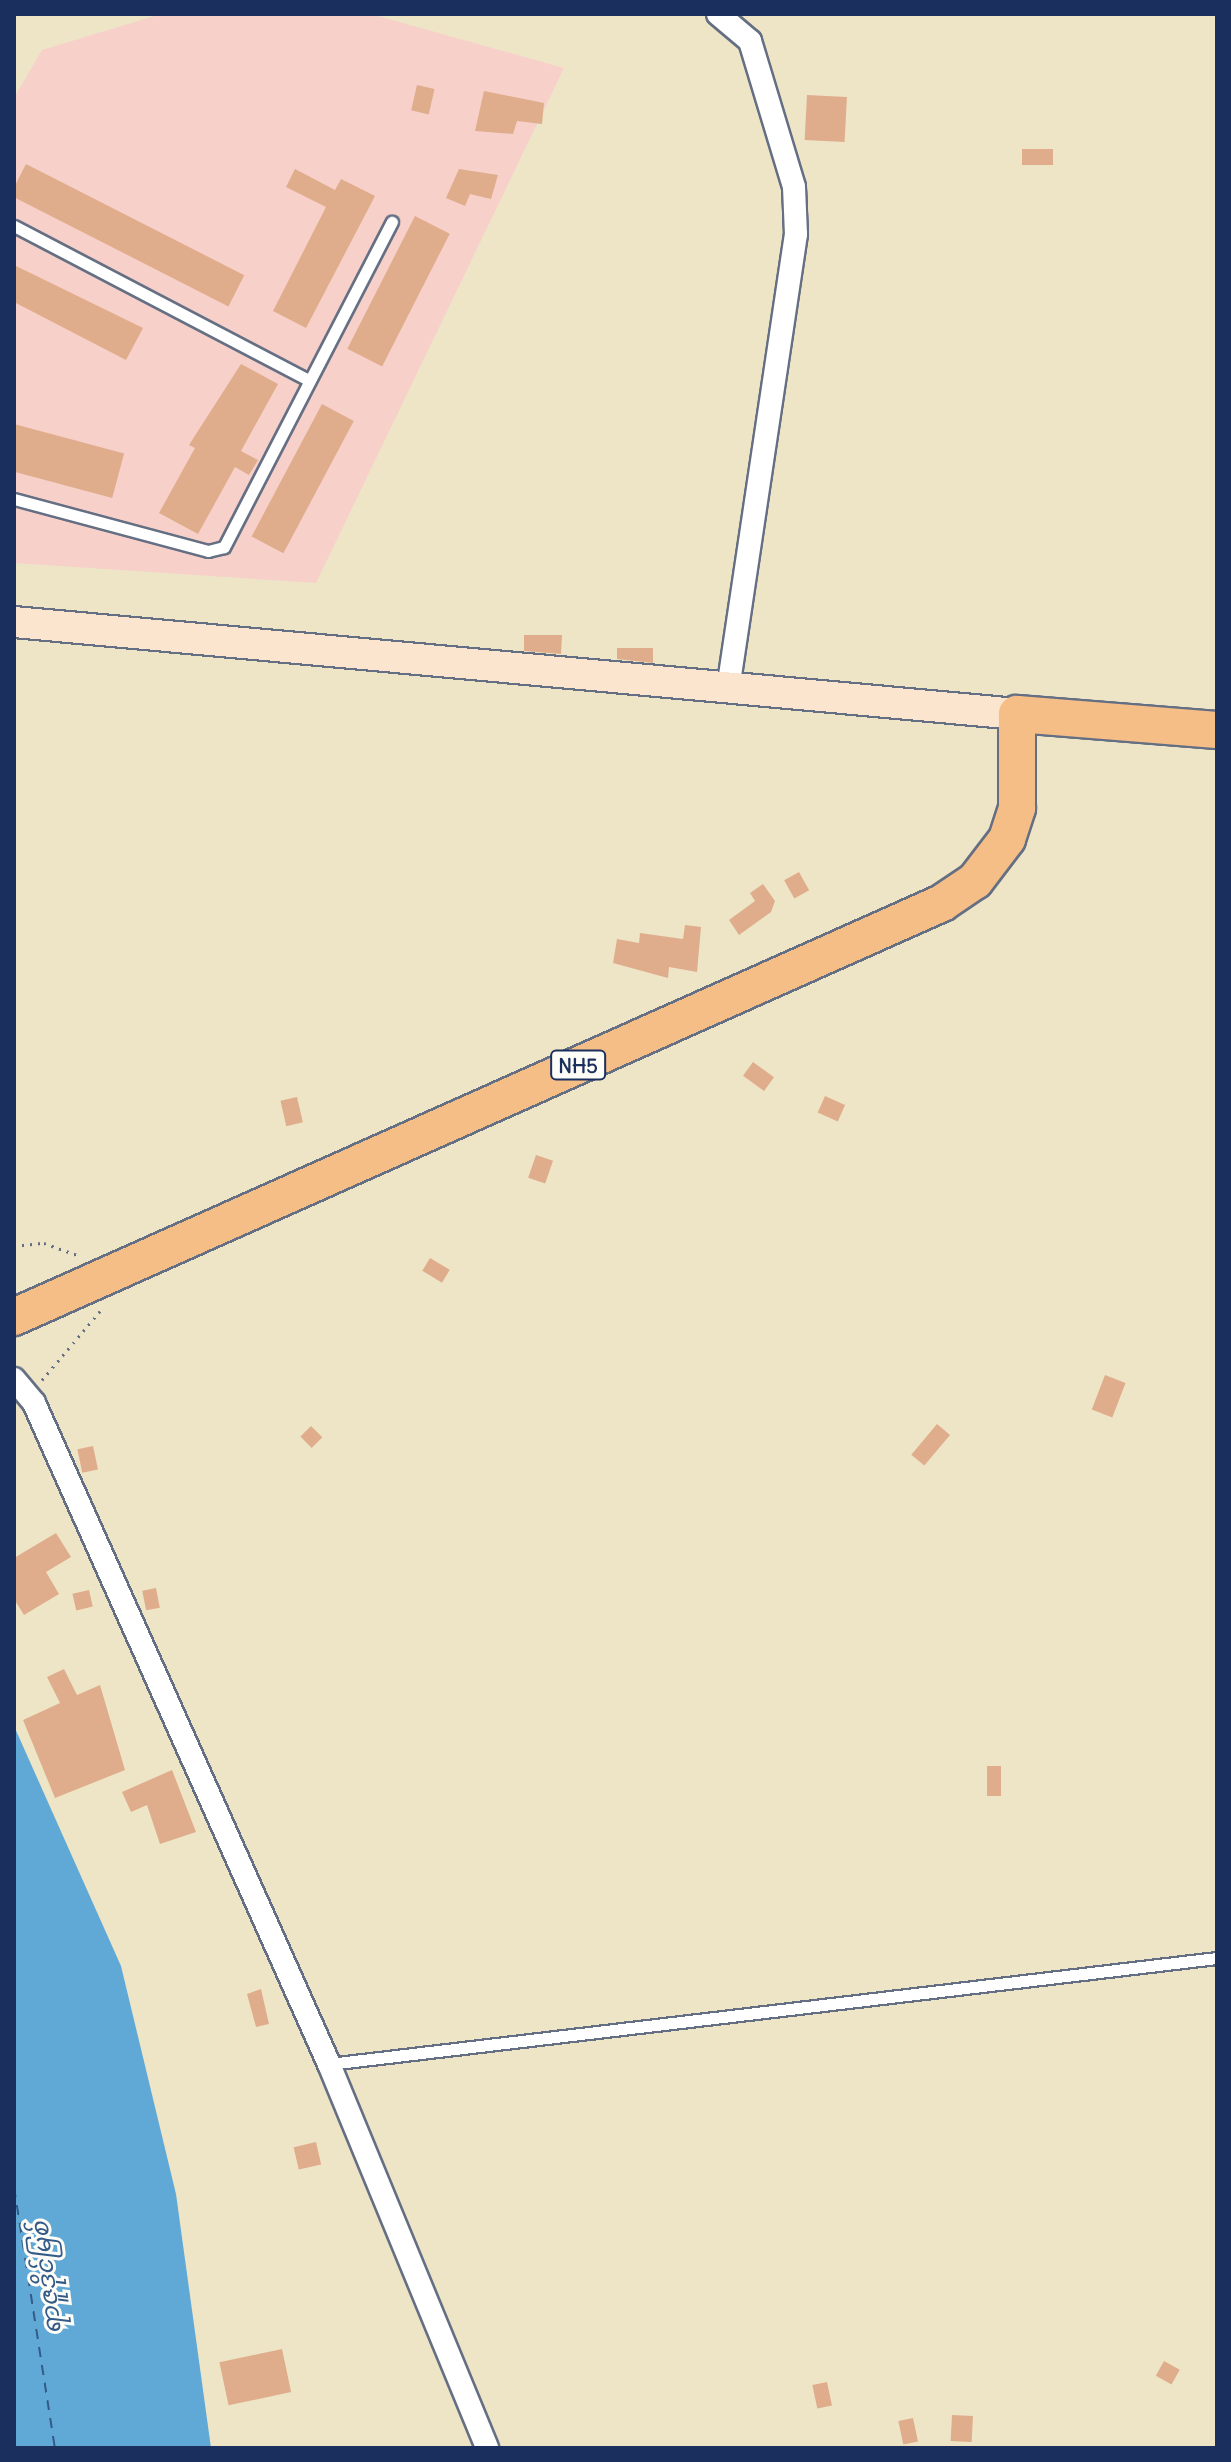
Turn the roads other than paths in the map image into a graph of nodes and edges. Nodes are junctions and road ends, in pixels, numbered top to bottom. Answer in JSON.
{"nodes":[{"id":1,"x":718,"y":14,"type":"edge"},
{"id":2,"x":392,"y":222,"type":"dead end"},
{"id":3,"x":14,"y":226,"type":"edge"},
{"id":4,"x":309,"y":380,"type":"junction"},
{"id":5,"x":14,"y":499,"type":"edge"},
{"id":6,"x":14,"y":622,"type":"edge"},
{"id":7,"x":728,"y":690,"type":"junction"},
{"id":8,"x":1017,"y":714,"type":"junction"},
{"id":9,"x":1217,"y":730,"type":"edge"},
{"id":10,"x":14,"y":1317,"type":"edge"},
{"id":11,"x":21,"y":1387,"type":"edge"},
{"id":12,"x":1217,"y":1958,"type":"edge"},
{"id":13,"x":329,"y":2064,"type":"junction"},
{"id":14,"x":487,"y":2448,"type":"edge"}],
"edges":[{"from":1,"to":7,"type":"street"},
{"from":2,"to":4,"type":"lane"},
{"from":3,"to":4,"type":"lane"},
{"from":4,"to":5,"type":"lane"},
{"from":6,"to":7,"type":"main road"},
{"from":7,"to":8,"type":"main road"},
{"from":8,"to":9,"type":"highway"},
{"from":8,"to":10,"type":"highway","number":"NH5"},
{"from":11,"to":13,"type":"street"},
{"from":12,"to":13,"type":"lane"},
{"from":13,"to":14,"type":"street"}]}
